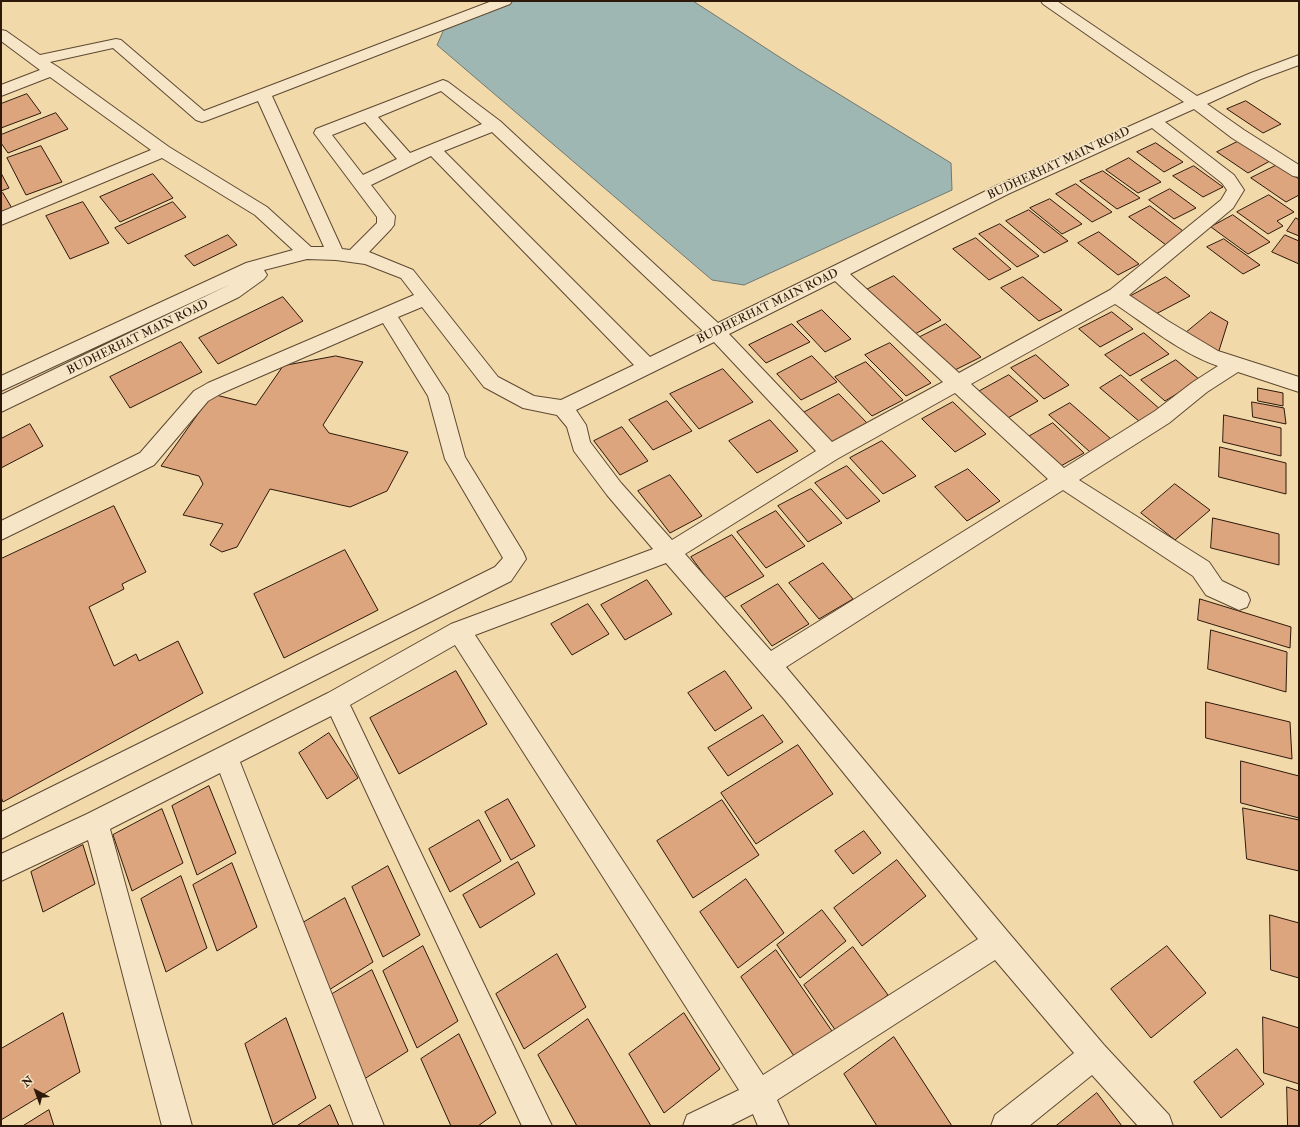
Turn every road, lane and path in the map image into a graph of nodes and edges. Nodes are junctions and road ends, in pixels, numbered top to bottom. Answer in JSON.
{"nodes":[{"id":1,"x":505,"y":1,"type":"edge"},
{"id":2,"x":1059,"y":4,"type":"edge"},
{"id":3,"x":1,"y":34,"type":"edge"},
{"id":4,"x":39,"y":60,"type":"junction"},
{"id":5,"x":1299,"y":60,"type":"edge"},
{"id":6,"x":53,"y":70,"type":"junction"},
{"id":7,"x":1,"y":91,"type":"edge"},
{"id":8,"x":263,"y":94,"type":"junction"},
{"id":9,"x":1196,"y":103,"type":"junction"},
{"id":10,"x":368,"y":115,"type":"junction"},
{"id":11,"x":1154,"y":121,"type":"junction"},
{"id":12,"x":494,"y":125,"type":"junction"},
{"id":13,"x":433,"y":149,"type":"junction"},
{"id":14,"x":163,"y":151,"type":"junction"},
{"id":15,"x":407,"y":161,"type":"junction"},
{"id":16,"x":1299,"y":172,"type":"edge"},
{"id":17,"x":360,"y":183,"type":"junction"},
{"id":18,"x":1,"y":219,"type":"edge"},
{"id":19,"x":307,"y":253,"type":"junction"},
{"id":20,"x":345,"y":255,"type":"junction"},
{"id":21,"x":269,"y":263,"type":"junction"},
{"id":22,"x":837,"y":273,"type":"junction"},
{"id":23,"x":1116,"y":295,"type":"junction"},
{"id":24,"x":425,"y":298,"type":"junction"},
{"id":25,"x":387,"y":314,"type":"junction"},
{"id":26,"x":717,"y":333,"type":"junction"},
{"id":27,"x":1236,"y":364,"type":"junction"},
{"id":28,"x":648,"y":367,"type":"junction"},
{"id":29,"x":958,"y":382,"type":"junction"},
{"id":30,"x":1,"y":384,"type":"edge"},
{"id":31,"x":1299,"y":385,"type":"edge"},
{"id":32,"x":1,"y":404,"type":"edge"},
{"id":33,"x":563,"y":408,"type":"junction"},
{"id":34,"x":830,"y":453,"type":"junction"},
{"id":35,"x":1063,"y":480,"type":"junction"},
{"id":36,"x":1,"y":531,"type":"edge"},
{"id":37,"x":670,"y":552,"type":"junction"},
{"id":38,"x":1239,"y":600,"type":"dead end"},
{"id":39,"x":459,"y":631,"type":"junction"},
{"id":40,"x":769,"y":665,"type":"junction"},
{"id":41,"x":336,"y":701,"type":"junction"},
{"id":42,"x":226,"y":757,"type":"junction"},
{"id":43,"x":96,"y":823,"type":"junction"},
{"id":44,"x":1,"y":826,"type":"edge"},
{"id":45,"x":1,"y":868,"type":"edge"},
{"id":46,"x":998,"y":942,"type":"junction"},
{"id":47,"x":1094,"y":1055,"type":"junction"},
{"id":48,"x":759,"y":1095,"type":"junction"},
{"id":49,"x":177,"y":1126,"type":"edge"},
{"id":50,"x":369,"y":1126,"type":"edge"},
{"id":51,"x":537,"y":1126,"type":"edge"},
{"id":52,"x":698,"y":1126,"type":"edge"},
{"id":53,"x":774,"y":1126,"type":"edge"},
{"id":54,"x":1006,"y":1126,"type":"edge"},
{"id":55,"x":1158,"y":1126,"type":"edge"}],
"edges":[{"from":1,"to":8,"type":"street"},
{"from":2,"to":9,"type":"street"},
{"from":3,"to":4,"type":"street"},
{"from":4,"to":6,"type":"street"},
{"from":4,"to":8,"type":"street"},
{"from":5,"to":9,"type":"street","name":"BUDHERHAT MAIN ROAD"},
{"from":6,"to":7,"type":"street"},
{"from":6,"to":14,"type":"street"},
{"from":8,"to":20,"type":"street"},
{"from":9,"to":11,"type":"street","name":"BUDHERHAT MAIN ROAD"},
{"from":9,"to":16,"type":"street"},
{"from":10,"to":12,"type":"street"},
{"from":10,"to":15,"type":"street"},
{"from":10,"to":17,"type":"street"},
{"from":11,"to":22,"type":"street","name":"BUDHERHAT MAIN ROAD"},
{"from":11,"to":23,"type":"street"},
{"from":12,"to":13,"type":"street"},
{"from":12,"to":26,"type":"street"},
{"from":13,"to":15,"type":"street"},
{"from":13,"to":28,"type":"street"},
{"from":14,"to":18,"type":"street"},
{"from":14,"to":19,"type":"street"},
{"from":15,"to":17,"type":"street"},
{"from":17,"to":20,"type":"street"},
{"from":19,"to":20,"type":"street","name":"BUDHERHAT MAIN ROAD"},
{"from":19,"to":21,"type":"street","name":"BUDHERHAT MAIN ROAD"},
{"from":20,"to":24,"type":"street","name":"BUDHERHAT MAIN ROAD"},
{"from":21,"to":30,"type":"street","name":"BUDHERHAT MAIN ROAD"},
{"from":21,"to":32,"type":"street","name":"BUDHERHAT MAIN ROAD"},
{"from":22,"to":26,"type":"street","name":"BUDHERHAT MAIN ROAD"},
{"from":22,"to":29,"type":"street"},
{"from":23,"to":27,"type":"street"},
{"from":23,"to":29,"type":"street"},
{"from":24,"to":25,"type":"street"},
{"from":24,"to":33,"type":"street","name":"BUDHERHAT MAIN ROAD"},
{"from":25,"to":36,"type":"street"},
{"from":25,"to":44,"type":"street"},
{"from":26,"to":28,"type":"street","name":"BUDHERHAT MAIN ROAD"},
{"from":26,"to":34,"type":"street"},
{"from":27,"to":31,"type":"street"},
{"from":27,"to":35,"type":"street"},
{"from":28,"to":33,"type":"street","name":"BUDHERHAT MAIN ROAD"},
{"from":29,"to":34,"type":"street"},
{"from":29,"to":35,"type":"street"},
{"from":33,"to":37,"type":"street"},
{"from":34,"to":37,"type":"street"},
{"from":35,"to":38,"type":"street"},
{"from":35,"to":40,"type":"street"},
{"from":37,"to":39,"type":"street"},
{"from":37,"to":40,"type":"street"},
{"from":39,"to":41,"type":"street"},
{"from":39,"to":48,"type":"street"},
{"from":40,"to":46,"type":"street"},
{"from":41,"to":42,"type":"street"},
{"from":41,"to":51,"type":"street"},
{"from":42,"to":43,"type":"street"},
{"from":42,"to":50,"type":"street"},
{"from":43,"to":45,"type":"street"},
{"from":43,"to":49,"type":"street"},
{"from":46,"to":47,"type":"street"},
{"from":46,"to":48,"type":"street"},
{"from":47,"to":54,"type":"street"},
{"from":47,"to":55,"type":"street"},
{"from":48,"to":52,"type":"street"},
{"from":48,"to":53,"type":"street"}]}
